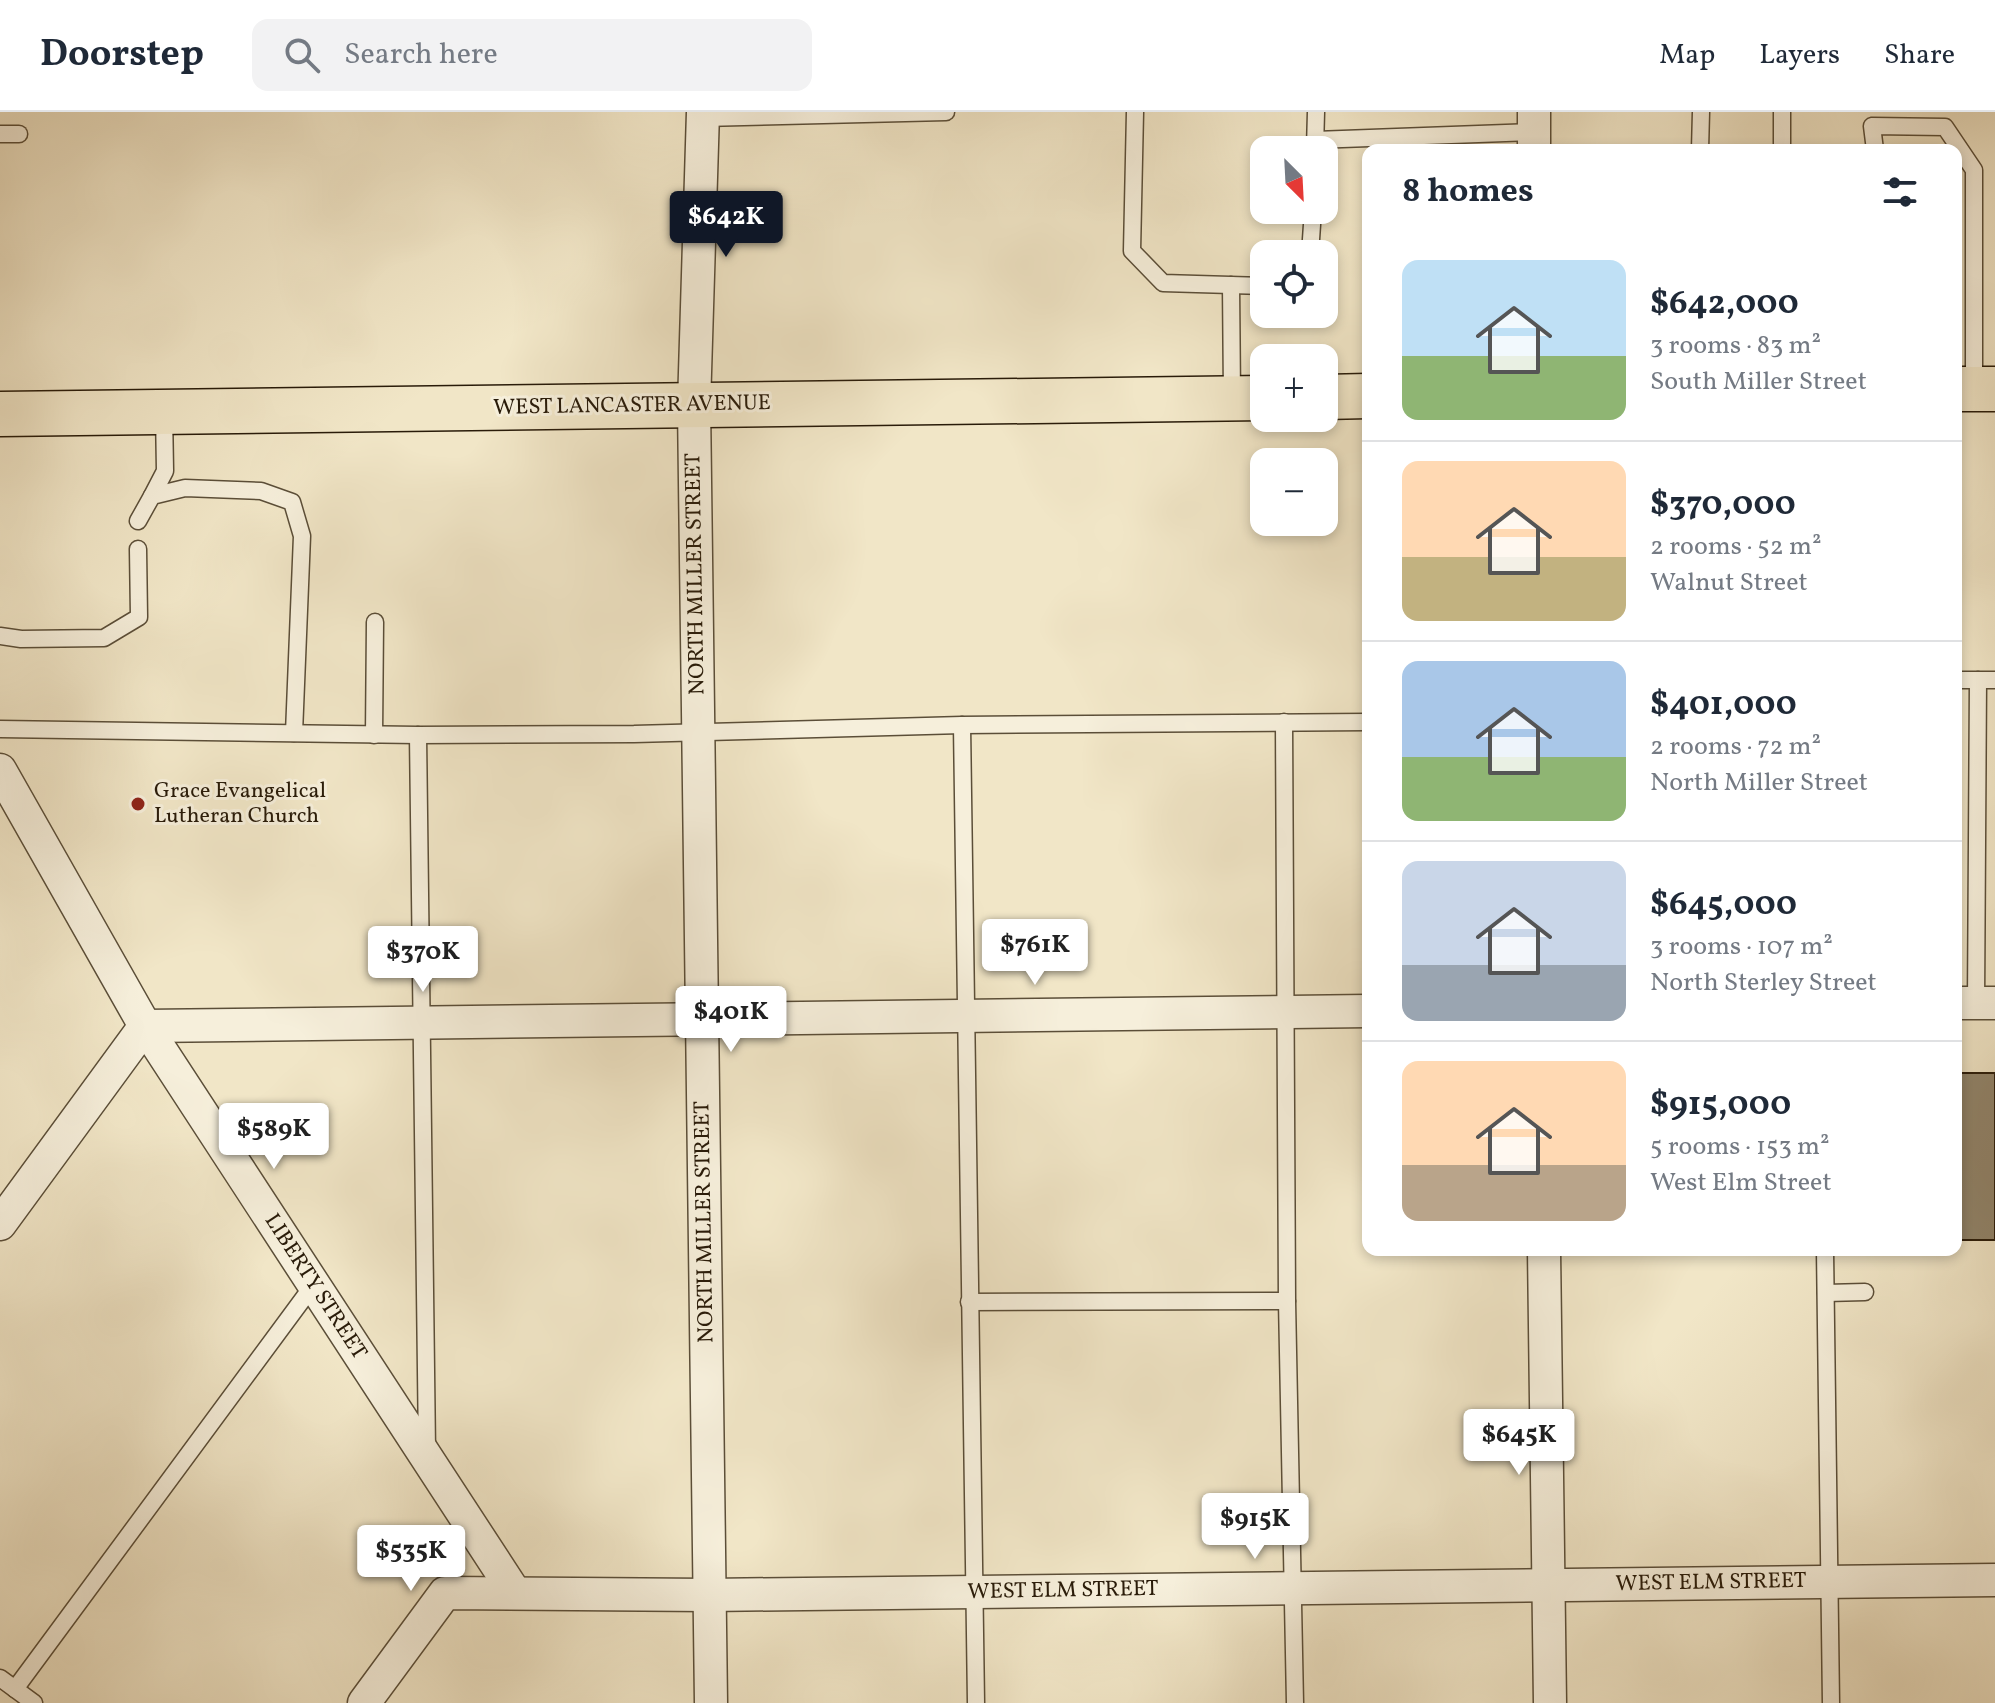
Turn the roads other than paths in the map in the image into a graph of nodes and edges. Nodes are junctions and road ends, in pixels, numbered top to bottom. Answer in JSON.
{"nodes":[{"id":1,"x":946,"y":112,"type":"edge"},
{"id":2,"x":1135,"y":112,"type":"edge"},
{"id":3,"x":1316,"y":112,"type":"edge"},
{"id":4,"x":1701,"y":112,"type":"edge"},
{"id":5,"x":703,"y":115,"type":"edge"},
{"id":6,"x":1910,"y":119,"type":"edge"},
{"id":7,"x":1782,"y":121,"type":"edge"},
{"id":8,"x":1534,"y":131,"type":"edge"},
{"id":9,"x":0,"y":134,"type":"edge"},
{"id":10,"x":19,"y":134,"type":"dead end"},
{"id":11,"x":1315,"y":136,"type":"edge"},
{"id":12,"x":1338,"y":144,"type":"edge"},
{"id":13,"x":1700,"y":144,"type":"edge"},
{"id":14,"x":1782,"y":144,"type":"edge"},
{"id":15,"x":1874,"y":144,"type":"edge"},
{"id":16,"x":1956,"y":144,"type":"edge"},
{"id":17,"x":1962,"y":152,"type":"edge"},
{"id":18,"x":1231,"y":285,"type":"junction"},
{"id":19,"x":1250,"y":286,"type":"edge"},
{"id":20,"x":1975,"y":389,"type":"edge"},
{"id":21,"x":1362,"y":396,"type":"edge"},
{"id":22,"x":1338,"y":397,"type":"edge"},
{"id":23,"x":1248,"y":398,"type":"edge"},
{"id":24,"x":694,"y":405,"type":"junction"},
{"id":25,"x":164,"y":411,"type":"junction"},
{"id":26,"x":0,"y":414,"type":"edge"},
{"id":27,"x":152,"y":496,"type":"junction"},
{"id":28,"x":138,"y":521,"type":"dead end"},
{"id":29,"x":138,"y":549,"type":"dead end"},
{"id":30,"x":375,"y":622,"type":"dead end"},
{"id":31,"x":0,"y":636,"type":"edge"},
{"id":32,"x":1962,"y":680,"type":"edge"},
{"id":33,"x":1986,"y":680,"type":"edge"},
{"id":34,"x":1284,"y":722,"type":"junction"},
{"id":35,"x":1362,"y":722,"type":"edge"},
{"id":36,"x":962,"y":725,"type":"junction"},
{"id":37,"x":0,"y":729,"type":"edge"},
{"id":38,"x":698,"y":732,"type":"junction"},
{"id":39,"x":294,"y":733,"type":"junction"},
{"id":40,"x":374,"y":735,"type":"junction"},
{"id":41,"x":418,"y":735,"type":"junction"},
{"id":42,"x":0,"y":771,"type":"edge"},
{"id":43,"x":1976,"y":1003,"type":"edge"},
{"id":44,"x":1362,"y":1011,"type":"edge"},
{"id":45,"x":1285,"y":1012,"type":"junction"},
{"id":46,"x":965,"y":1015,"type":"junction"},
{"id":47,"x":703,"y":1019,"type":"junction"},
{"id":48,"x":420,"y":1022,"type":"junction"},
{"id":49,"x":145,"y":1026,"type":"junction"},
{"id":50,"x":0,"y":1224,"type":"edge"},
{"id":51,"x":1544,"y":1256,"type":"edge"},
{"id":52,"x":1825,"y":1256,"type":"edge"},
{"id":53,"x":314,"y":1284,"type":"junction"},
{"id":54,"x":1865,"y":1292,"type":"dead end"},
{"id":55,"x":1826,"y":1293,"type":"junction"},
{"id":56,"x":1287,"y":1301,"type":"junction"},
{"id":57,"x":969,"y":1302,"type":"junction"},
{"id":58,"x":427,"y":1460,"type":"junction"},
{"id":59,"x":1995,"y":1580,"type":"edge"},
{"id":60,"x":1831,"y":1581,"type":"junction"},
{"id":61,"x":1549,"y":1586,"type":"junction"},
{"id":62,"x":1293,"y":1588,"type":"junction"},
{"id":63,"x":975,"y":1592,"type":"junction"},
{"id":64,"x":515,"y":1593,"type":"junction"},
{"id":65,"x":709,"y":1595,"type":"junction"},
{"id":66,"x":0,"y":1678,"type":"edge"},
{"id":67,"x":15,"y":1689,"type":"junction"},
{"id":68,"x":34,"y":1703,"type":"edge"},
{"id":69,"x":364,"y":1703,"type":"edge"},
{"id":70,"x":711,"y":1703,"type":"edge"},
{"id":71,"x":976,"y":1703,"type":"edge"},
{"id":72,"x":1295,"y":1703,"type":"edge"},
{"id":73,"x":1550,"y":1703,"type":"edge"},
{"id":74,"x":1831,"y":1703,"type":"edge"}],
"edges":[{"from":1,"to":5,"type":"lane"},
{"from":2,"to":18,"type":"lane"},
{"from":3,"to":11,"type":"lane"},
{"from":4,"to":13,"type":"lane"},
{"from":5,"to":24,"type":"street","name":"NORTH MILLER STREET"},
{"from":6,"to":15,"type":"lane"},
{"from":6,"to":16,"type":"lane"},
{"from":7,"to":14,"type":"lane"},
{"from":8,"to":12,"type":"lane"},
{"from":9,"to":10,"type":"lane"},
{"from":17,"to":20,"type":"lane"},
{"from":18,"to":19,"type":"lane"},
{"from":18,"to":23,"type":"lane"},
{"from":21,"to":22,"type":"main road"},
{"from":23,"to":24,"type":"main road","name":"WEST LANCASTER AVENUE"},
{"from":24,"to":25,"type":"main road","name":"WEST LANCASTER AVENUE"},
{"from":24,"to":38,"type":"street","name":"NORTH MILLER STREET"},
{"from":25,"to":26,"type":"main road","name":"WEST LANCASTER AVENUE"},
{"from":25,"to":27,"type":"lane"},
{"from":27,"to":28,"type":"lane"},
{"from":27,"to":39,"type":"lane"},
{"from":29,"to":31,"type":"lane"},
{"from":30,"to":40,"type":"lane"},
{"from":32,"to":33,"type":"lane"},
{"from":33,"to":43,"type":"lane"},
{"from":34,"to":35,"type":"lane"},
{"from":34,"to":36,"type":"lane"},
{"from":34,"to":45,"type":"lane"},
{"from":36,"to":38,"type":"lane"},
{"from":36,"to":46,"type":"lane"},
{"from":37,"to":39,"type":"lane"},
{"from":38,"to":41,"type":"lane"},
{"from":38,"to":47,"type":"street","name":"NORTH MILLER STREET"},
{"from":39,"to":40,"type":"lane"},
{"from":40,"to":41,"type":"lane"},
{"from":41,"to":48,"type":"lane"},
{"from":42,"to":49,"type":"street","name":"LIBERTY STREET"},
{"from":44,"to":45,"type":"street"},
{"from":45,"to":46,"type":"street"},
{"from":45,"to":56,"type":"lane"},
{"from":46,"to":47,"type":"street"},
{"from":46,"to":57,"type":"lane"},
{"from":47,"to":48,"type":"street"},
{"from":47,"to":65,"type":"street","name":"NORTH MILLER STREET"},
{"from":48,"to":49,"type":"street"},
{"from":48,"to":58,"type":"lane"},
{"from":49,"to":50,"type":"street"},
{"from":49,"to":53,"type":"street","name":"LIBERTY STREET"},
{"from":51,"to":61,"type":"street"},
{"from":52,"to":55,"type":"lane"},
{"from":53,"to":58,"type":"street","name":"LIBERTY STREET"},
{"from":53,"to":67,"type":"lane"},
{"from":54,"to":55,"type":"lane"},
{"from":55,"to":60,"type":"lane"},
{"from":56,"to":57,"type":"lane"},
{"from":56,"to":62,"type":"lane"},
{"from":57,"to":63,"type":"lane"},
{"from":58,"to":64,"type":"street","name":"LIBERTY STREET"},
{"from":59,"to":60,"type":"street","name":"WEST ELM STREET"},
{"from":60,"to":61,"type":"street","name":"WEST ELM STREET"},
{"from":60,"to":74,"type":"lane"},
{"from":61,"to":62,"type":"street","name":"WEST ELM STREET"},
{"from":61,"to":73,"type":"street"},
{"from":62,"to":63,"type":"street","name":"WEST ELM STREET"},
{"from":62,"to":72,"type":"lane"},
{"from":63,"to":65,"type":"street","name":"WEST ELM STREET"},
{"from":63,"to":71,"type":"lane"},
{"from":64,"to":65,"type":"street","name":"WEST ELM STREET"},
{"from":64,"to":69,"type":"street","name":"WEST ELM STREET"},
{"from":65,"to":70,"type":"street","name":"NORTH MILLER STREET"},
{"from":66,"to":67,"type":"lane"},
{"from":67,"to":68,"type":"lane"}]}
